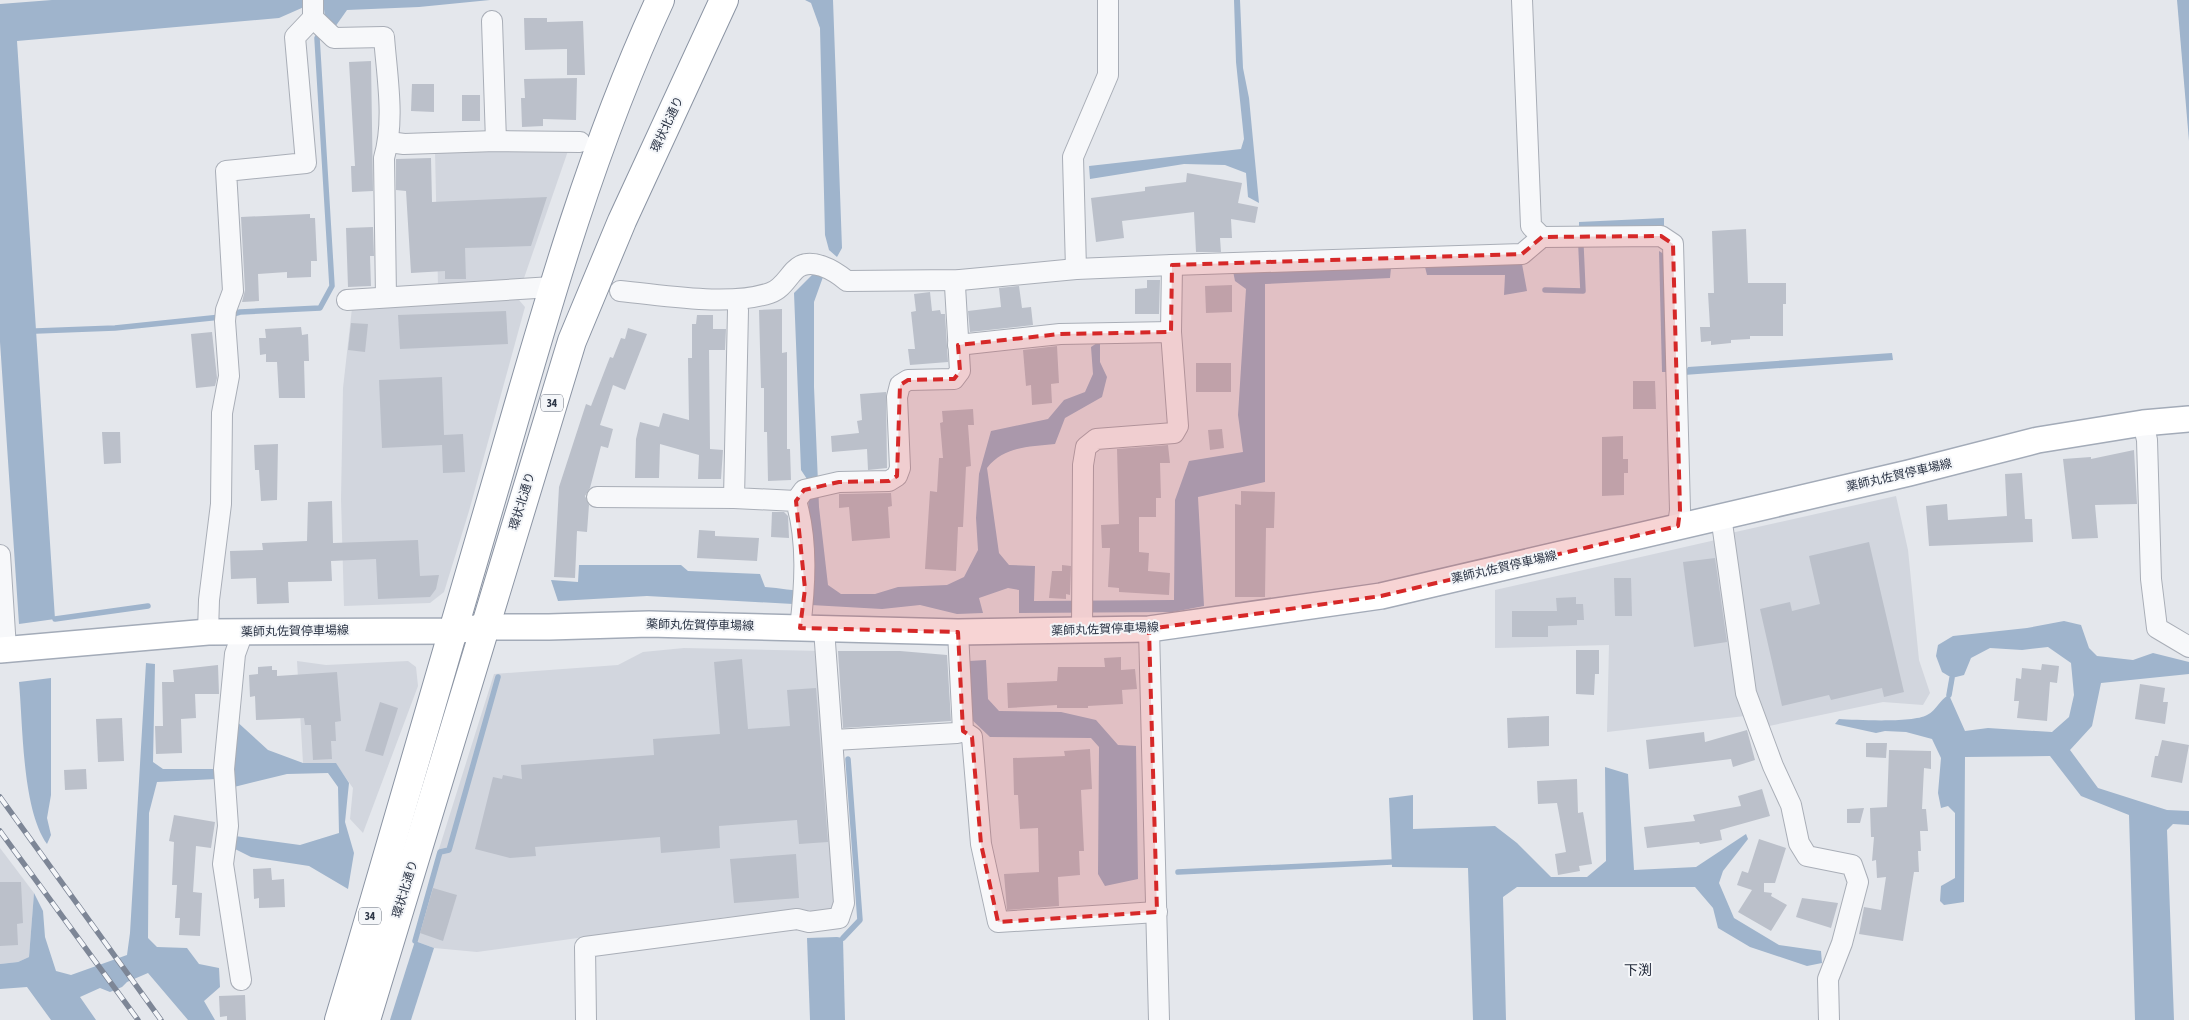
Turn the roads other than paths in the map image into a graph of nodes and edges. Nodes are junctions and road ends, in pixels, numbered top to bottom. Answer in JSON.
{"nodes":[{"id":1,"x":1108,"y":0,"type":"edge"},
{"id":2,"x":1522,"y":0,"type":"edge"},
{"id":3,"x":724,"y":1,"type":"edge"},
{"id":4,"x":657,"y":5,"type":"edge"},
{"id":5,"x":318,"y":18,"type":"edge"},
{"id":6,"x":492,"y":21,"type":"dead end"},
{"id":7,"x":496,"y":141,"type":"junction"},
{"id":8,"x":389,"y":142,"type":"junction"},
{"id":9,"x":580,"y":142,"type":"dead end"},
{"id":10,"x":1542,"y":237,"type":"junction"},
{"id":11,"x":1172,"y":265,"type":"junction"},
{"id":12,"x":1076,"y":269,"type":"junction"},
{"id":13,"x":960,"y":280,"type":"junction"},
{"id":14,"x":552,"y":286,"type":"junction"},
{"id":15,"x":620,"y":291,"type":"dead end"},
{"id":16,"x":386,"y":297,"type":"junction"},
{"id":17,"x":347,"y":300,"type":"dead end"},
{"id":18,"x":738,"y":310,"type":"dead end"},
{"id":19,"x":1171,"y":332,"type":"junction"},
{"id":20,"x":958,"y":345,"type":"junction"},
{"id":21,"x":2189,"y":419,"type":"edge"},
{"id":22,"x":2143,"y":423,"type":"junction"},
{"id":23,"x":800,"y":495,"type":"junction"},
{"id":24,"x":597,"y":497,"type":"dead end"},
{"id":25,"x":734,"y":498,"type":"junction"},
{"id":26,"x":1721,"y":516,"type":"junction"},
{"id":27,"x":1678,"y":526,"type":"junction"},
{"id":28,"x":0,"y":555,"type":"edge"},
{"id":29,"x":808,"y":614,"type":"junction"},
{"id":30,"x":1082,"y":625,"type":"junction"},
{"id":31,"x":484,"y":627,"type":"junction"},
{"id":32,"x":1149,"y":629,"type":"junction"},
{"id":33,"x":453,"y":631,"type":"junction"},
{"id":34,"x":208,"y":632,"type":"junction"},
{"id":35,"x":243,"y":632,"type":"junction"},
{"id":36,"x":958,"y":632,"type":"junction"},
{"id":37,"x":2189,"y":647,"type":"edge"},
{"id":38,"x":3,"y":649,"type":"edge"},
{"id":39,"x":964,"y":731,"type":"junction"},
{"id":40,"x":834,"y":740,"type":"junction"},
{"id":41,"x":414,"y":816,"type":"junction"},
{"id":42,"x":1157,"y":912,"type":"junction"},
{"id":43,"x":241,"y":980,"type":"dead end"},
{"id":44,"x":338,"y":1020,"type":"edge"},
{"id":45,"x":366,"y":1020,"type":"edge"},
{"id":46,"x":586,"y":1020,"type":"edge"},
{"id":47,"x":1159,"y":1020,"type":"edge"},
{"id":48,"x":1830,"y":1020,"type":"edge"}],
"edges":[{"from":1,"to":12,"type":"street"},
{"from":2,"to":10,"type":"street"},
{"from":3,"to":31,"type":"highway","name":"環状北通り","number":"34"},
{"from":4,"to":14,"type":"highway","name":"環状北通り","number":"34"},
{"from":5,"to":8,"type":"street"},
{"from":5,"to":34,"type":"street"},
{"from":6,"to":7,"type":"street"},
{"from":7,"to":8,"type":"street"},
{"from":7,"to":9,"type":"street"},
{"from":8,"to":16,"type":"street"},
{"from":10,"to":11,"type":"street"},
{"from":10,"to":27,"type":"street"},
{"from":11,"to":12,"type":"street"},
{"from":11,"to":19,"type":"street"},
{"from":12,"to":13,"type":"street"},
{"from":13,"to":15,"type":"street"},
{"from":13,"to":20,"type":"street"},
{"from":14,"to":16,"type":"street"},
{"from":14,"to":33,"type":"highway","name":"環状北通り","number":"34"},
{"from":16,"to":17,"type":"street"},
{"from":18,"to":25,"type":"street"},
{"from":19,"to":20,"type":"street"},
{"from":19,"to":30,"type":"street"},
{"from":20,"to":23,"type":"street"},
{"from":21,"to":22,"type":"main road","name":"薬師丸佐賀停車場線"},
{"from":22,"to":26,"type":"main road","name":"薬師丸佐賀停車場線"},
{"from":22,"to":37,"type":"street"},
{"from":23,"to":25,"type":"street"},
{"from":23,"to":29,"type":"street"},
{"from":24,"to":25,"type":"street"},
{"from":26,"to":27,"type":"main road","name":"薬師丸佐賀停車場線"},
{"from":26,"to":48,"type":"street"},
{"from":27,"to":32,"type":"main road","name":"薬師丸佐賀停車場線"},
{"from":28,"to":38,"type":"street"},
{"from":29,"to":31,"type":"main road","name":"薬師丸佐賀停車場線"},
{"from":29,"to":36,"type":"main road","name":"薬師丸佐賀停車場線"},
{"from":29,"to":40,"type":"street"},
{"from":30,"to":32,"type":"main road","name":"薬師丸佐賀停車場線"},
{"from":30,"to":36,"type":"main road","name":"薬師丸佐賀停車場線"},
{"from":31,"to":33,"type":"main road","name":"薬師丸佐賀停車場線"},
{"from":31,"to":41,"type":"highway","name":"環状北通り","number":"34"},
{"from":32,"to":42,"type":"street"},
{"from":33,"to":35,"type":"main road","name":"薬師丸佐賀停車場線"},
{"from":33,"to":41,"type":"highway","name":"環状北通り","number":"34"},
{"from":34,"to":35,"type":"main road","name":"薬師丸佐賀停車場線"},
{"from":34,"to":38,"type":"main road","name":"薬師丸佐賀停車場線"},
{"from":35,"to":43,"type":"street"},
{"from":36,"to":39,"type":"street"},
{"from":39,"to":40,"type":"street"},
{"from":39,"to":42,"type":"street"},
{"from":40,"to":46,"type":"street"},
{"from":41,"to":44,"type":"highway","name":"環状北通り","number":"34"},
{"from":41,"to":45,"type":"highway","name":"環状北通り","number":"34"},
{"from":42,"to":47,"type":"street"}]}
